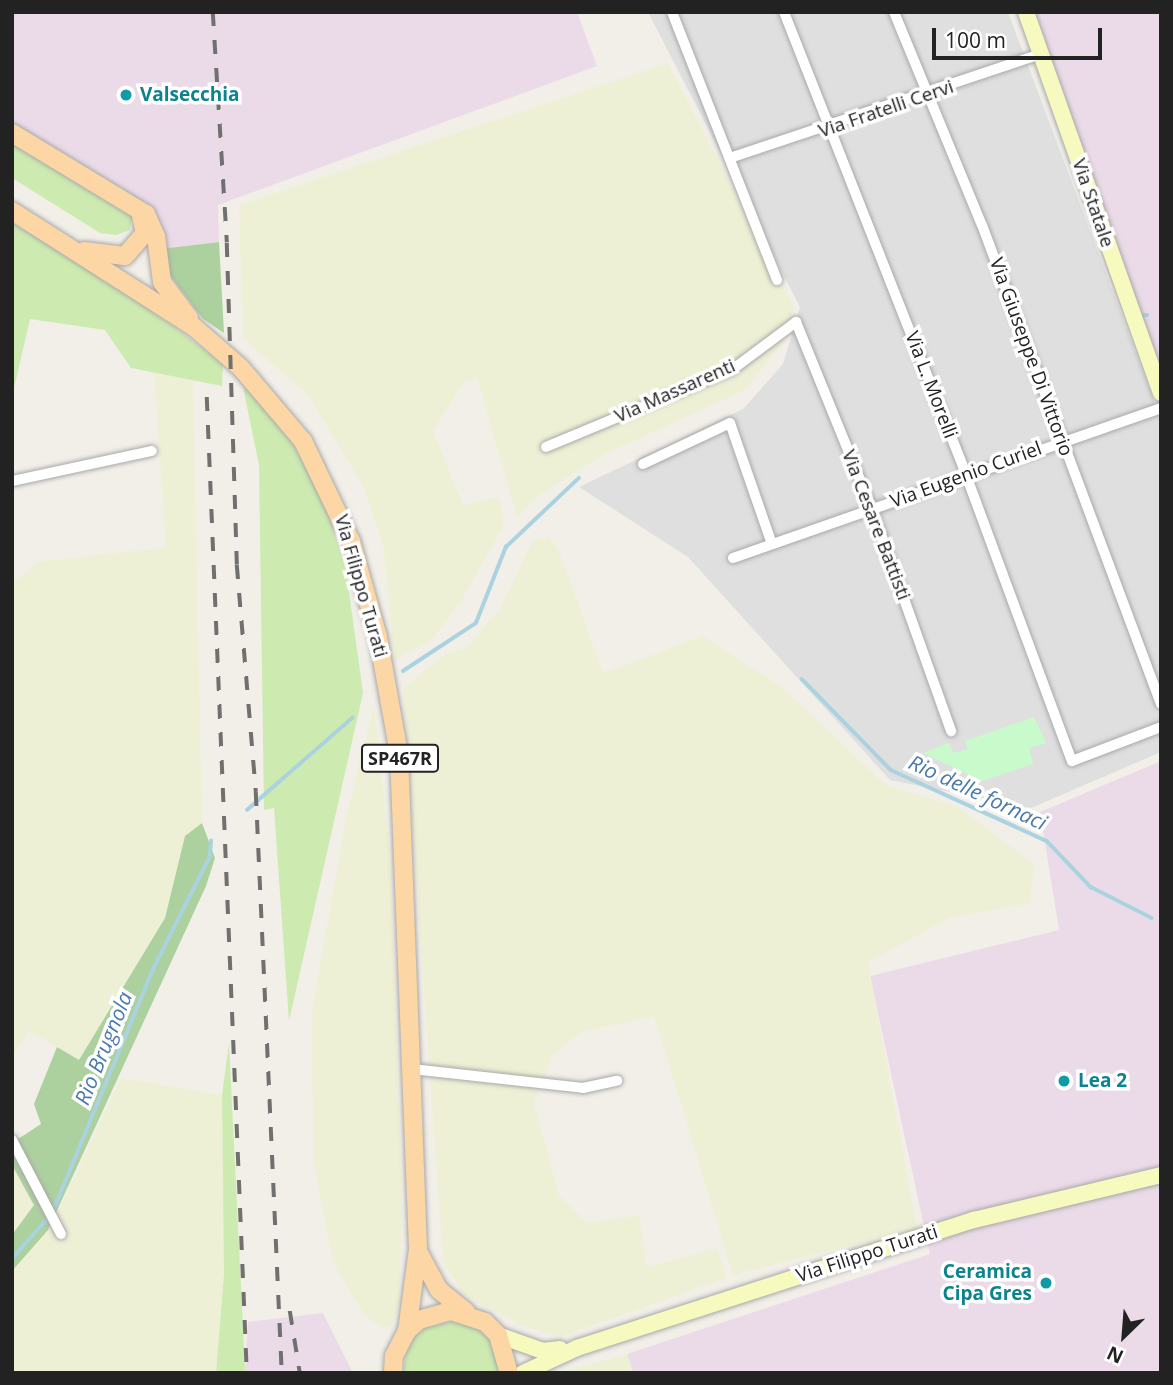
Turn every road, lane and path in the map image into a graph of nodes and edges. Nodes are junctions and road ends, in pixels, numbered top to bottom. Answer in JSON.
{"nodes":[{"id":1,"x":672,"y":12,"type":"edge"},
{"id":2,"x":784,"y":12,"type":"edge"},
{"id":3,"x":894,"y":12,"type":"edge"},
{"id":4,"x":1026,"y":12,"type":"edge"},
{"id":5,"x":1041,"y":54,"type":"junction"},
{"id":6,"x":928,"y":95,"type":"junction"},
{"id":7,"x":830,"y":129,"type":"junction"},
{"id":8,"x":12,"y":133,"type":"edge"},
{"id":9,"x":730,"y":158,"type":"junction"},
{"id":10,"x":136,"y":206,"type":"junction"},
{"id":11,"x":12,"y":211,"type":"edge"},
{"id":12,"x":73,"y":249,"type":"junction"},
{"id":13,"x":777,"y":280,"type":"dead end"},
{"id":14,"x":796,"y":322,"type":"joint"},
{"id":15,"x":194,"y":327,"type":"junction"},
{"id":16,"x":1161,"y":393,"type":"edge"},
{"id":17,"x":1161,"y":408,"type":"edge"},
{"id":18,"x":1062,"y":441,"type":"junction"},
{"id":19,"x":546,"y":447,"type":"dead end"},
{"id":20,"x":152,"y":451,"type":"dead end"},
{"id":21,"x":643,"y":464,"type":"dead end"},
{"id":22,"x":966,"y":475,"type":"junction"},
{"id":23,"x":12,"y":481,"type":"edge"},
{"id":24,"x":872,"y":509,"type":"junction"},
{"id":25,"x":772,"y":544,"type":"junction"},
{"id":26,"x":733,"y":558,"type":"dead end"},
{"id":27,"x":1161,"y":704,"type":"edge"},
{"id":28,"x":1161,"y":727,"type":"edge"},
{"id":29,"x":951,"y":731,"type":"dead end"},
{"id":30,"x":412,"y":1069,"type":"junction"},
{"id":31,"x":617,"y":1081,"type":"dead end"},
{"id":32,"x":12,"y":1140,"type":"edge"},
{"id":33,"x":1161,"y":1175,"type":"edge"},
{"id":34,"x":61,"y":1234,"type":"dead end"},
{"id":35,"x":418,"y":1250,"type":"junction"},
{"id":36,"x":467,"y":1313,"type":"junction"},
{"id":37,"x":407,"y":1331,"type":"junction"},
{"id":38,"x":498,"y":1335,"type":"junction"},
{"id":39,"x":577,"y":1348,"type":"junction"},
{"id":40,"x":393,"y":1373,"type":"edge"},
{"id":41,"x":509,"y":1373,"type":"edge"},
{"id":42,"x":523,"y":1373,"type":"edge"}],
"edges":[{"from":1,"to":9,"type":"street"},
{"from":2,"to":7,"type":"street","name":"Via L. Morelli"},
{"from":3,"to":6,"type":"street","name":"Via Giuseppe Di Vittorio"},
{"from":4,"to":5,"type":"main road","name":"Via Statale"},
{"from":5,"to":6,"type":"street","name":"Via Fratelli Cervi"},
{"from":5,"to":16,"type":"main road","name":"Via Statale"},
{"from":6,"to":7,"type":"street","name":"Via Fratelli Cervi"},
{"from":6,"to":18,"type":"street","name":"Via Giuseppe Di Vittorio"},
{"from":7,"to":9,"type":"street","name":"Via Fratelli Cervi"},
{"from":7,"to":22,"type":"street","name":"Via L. Morelli"},
{"from":8,"to":10,"type":"main road"},
{"from":9,"to":13,"type":"street"},
{"from":10,"to":12,"type":"main road"},
{"from":10,"to":15,"type":"main road"},
{"from":11,"to":12,"type":"main road","name":"Via Filippo Turati","number":"SP467R"},
{"from":12,"to":15,"type":"main road","name":"Via Filippo Turati","number":"SP467R"},
{"from":14,"to":19,"type":"street","name":"Via Massarenti"},
{"from":14,"to":24,"type":"street","name":"Via Cesare Battisti"},
{"from":15,"to":30,"type":"main road","name":"Via Filippo Turati","number":"SP467R"},
{"from":17,"to":18,"type":"street","name":"Via Eugenio Curiel"},
{"from":18,"to":22,"type":"street","name":"Via Eugenio Curiel"},
{"from":18,"to":27,"type":"street","name":"Via Giuseppe Di Vittorio"},
{"from":20,"to":23,"type":"street"},
{"from":21,"to":25,"type":"street"},
{"from":22,"to":24,"type":"street","name":"Via Eugenio Curiel"},
{"from":22,"to":28,"type":"street","name":"Via L. Morelli"},
{"from":24,"to":25,"type":"street","name":"Via Eugenio Curiel"},
{"from":24,"to":29,"type":"street","name":"Via Cesare Battisti"},
{"from":25,"to":26,"type":"street","name":"Via Eugenio Curiel"},
{"from":30,"to":31,"type":"street"},
{"from":30,"to":35,"type":"main road","name":"Via Filippo Turati","number":"SP467R"},
{"from":32,"to":34,"type":"street"},
{"from":33,"to":39,"type":"main road","name":"Via Filippo Turati","number":"SP467R"},
{"from":35,"to":36,"type":"main road","name":"Via Filippo Turati","number":"SP467R"},
{"from":35,"to":37,"type":"main road","name":"Via Filippo Turati","number":"SP467R"},
{"from":36,"to":37,"type":"main road"},
{"from":36,"to":38,"type":"main road","number":"SP467R"},
{"from":37,"to":40,"type":"main road","number":"SP467R"},
{"from":38,"to":39,"type":"main road","number":"SP467R"},
{"from":38,"to":41,"type":"main road"},
{"from":39,"to":42,"type":"main road","number":"SP467R"}]}
